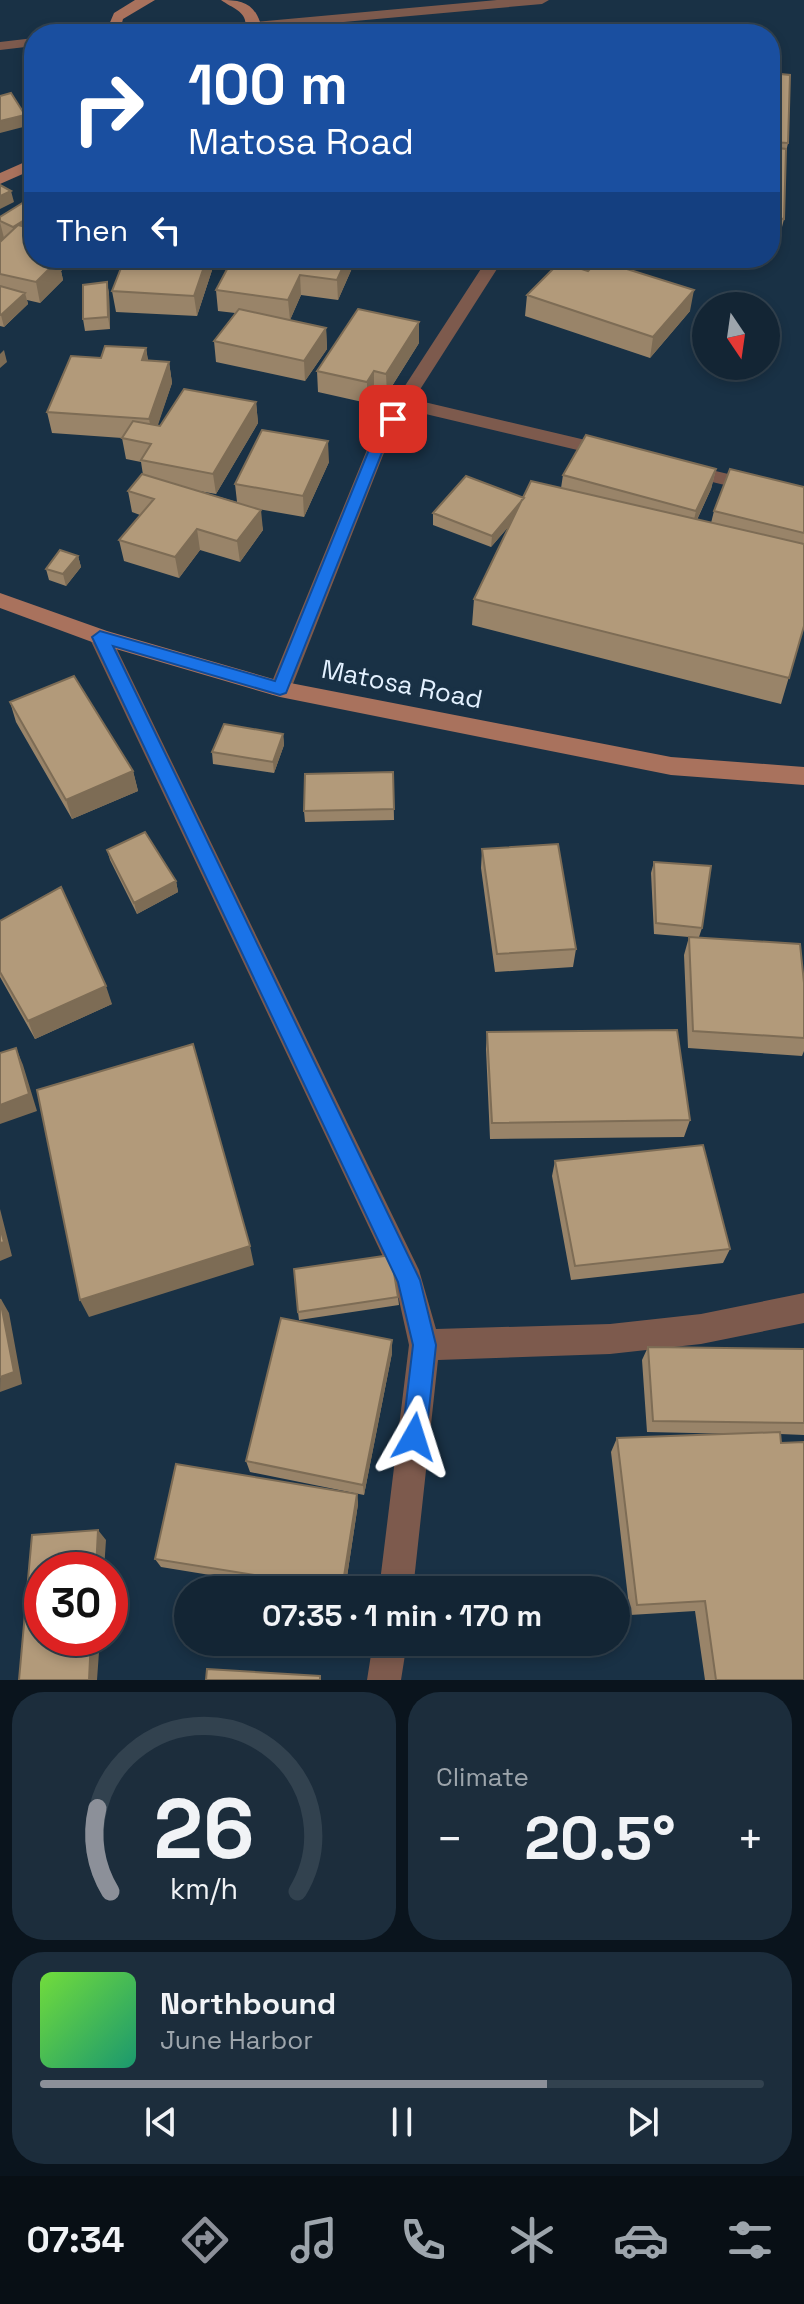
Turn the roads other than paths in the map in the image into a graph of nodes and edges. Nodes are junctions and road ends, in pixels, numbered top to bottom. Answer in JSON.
{"nodes":[{"id":1,"x":228,"y":0,"type":"edge"},
{"id":2,"x":542,"y":0,"type":"edge"},
{"id":3,"x":144,"y":1,"type":"edge"},
{"id":4,"x":112,"y":24,"type":"edge"},
{"id":5,"x":252,"y":24,"type":"edge"},
{"id":6,"x":310,"y":24,"type":"edge"},
{"id":7,"x":24,"y":43,"type":"edge"},
{"id":8,"x":0,"y":46,"type":"edge"},
{"id":9,"x":24,"y":168,"type":"edge"},
{"id":10,"x":0,"y":179,"type":"edge"},
{"id":11,"x":490,"y":268,"type":"edge"},
{"id":12,"x":403,"y":403,"type":"junction"},
{"id":13,"x":634,"y":458,"type":"edge"},
{"id":14,"x":665,"y":465,"type":"edge"},
{"id":15,"x":804,"y":498,"type":"edge"},
{"id":16,"x":0,"y":600,"type":"edge"},
{"id":17,"x":100,"y":637,"type":"junction"},
{"id":18,"x":280,"y":689,"type":"junction"},
{"id":19,"x":804,"y":776,"type":"edge"},
{"id":20,"x":804,"y":1308,"type":"edge"},
{"id":21,"x":424,"y":1345,"type":"junction"},
{"id":22,"x":398,"y":1576,"type":"edge"},
{"id":23,"x":388,"y":1656,"type":"edge"},
{"id":24,"x":384,"y":1680,"type":"edge"}],
"edges":[{"from":1,"to":5,"type":"street"},
{"from":2,"to":6,"type":"street"},
{"from":3,"to":4,"type":"street"},
{"from":7,"to":8,"type":"street"},
{"from":9,"to":10,"type":"street"},
{"from":11,"to":12,"type":"street"},
{"from":12,"to":13,"type":"street"},
{"from":12,"to":18,"type":"street"},
{"from":14,"to":15,"type":"street"},
{"from":16,"to":17,"type":"street","name":"Matosa Road"},
{"from":17,"to":18,"type":"street","name":"Matosa Road"},
{"from":17,"to":21,"type":"street"},
{"from":18,"to":19,"type":"street","name":"Matosa Road"},
{"from":20,"to":21,"type":"street"},
{"from":21,"to":22,"type":"street"},
{"from":23,"to":24,"type":"street"}]}
